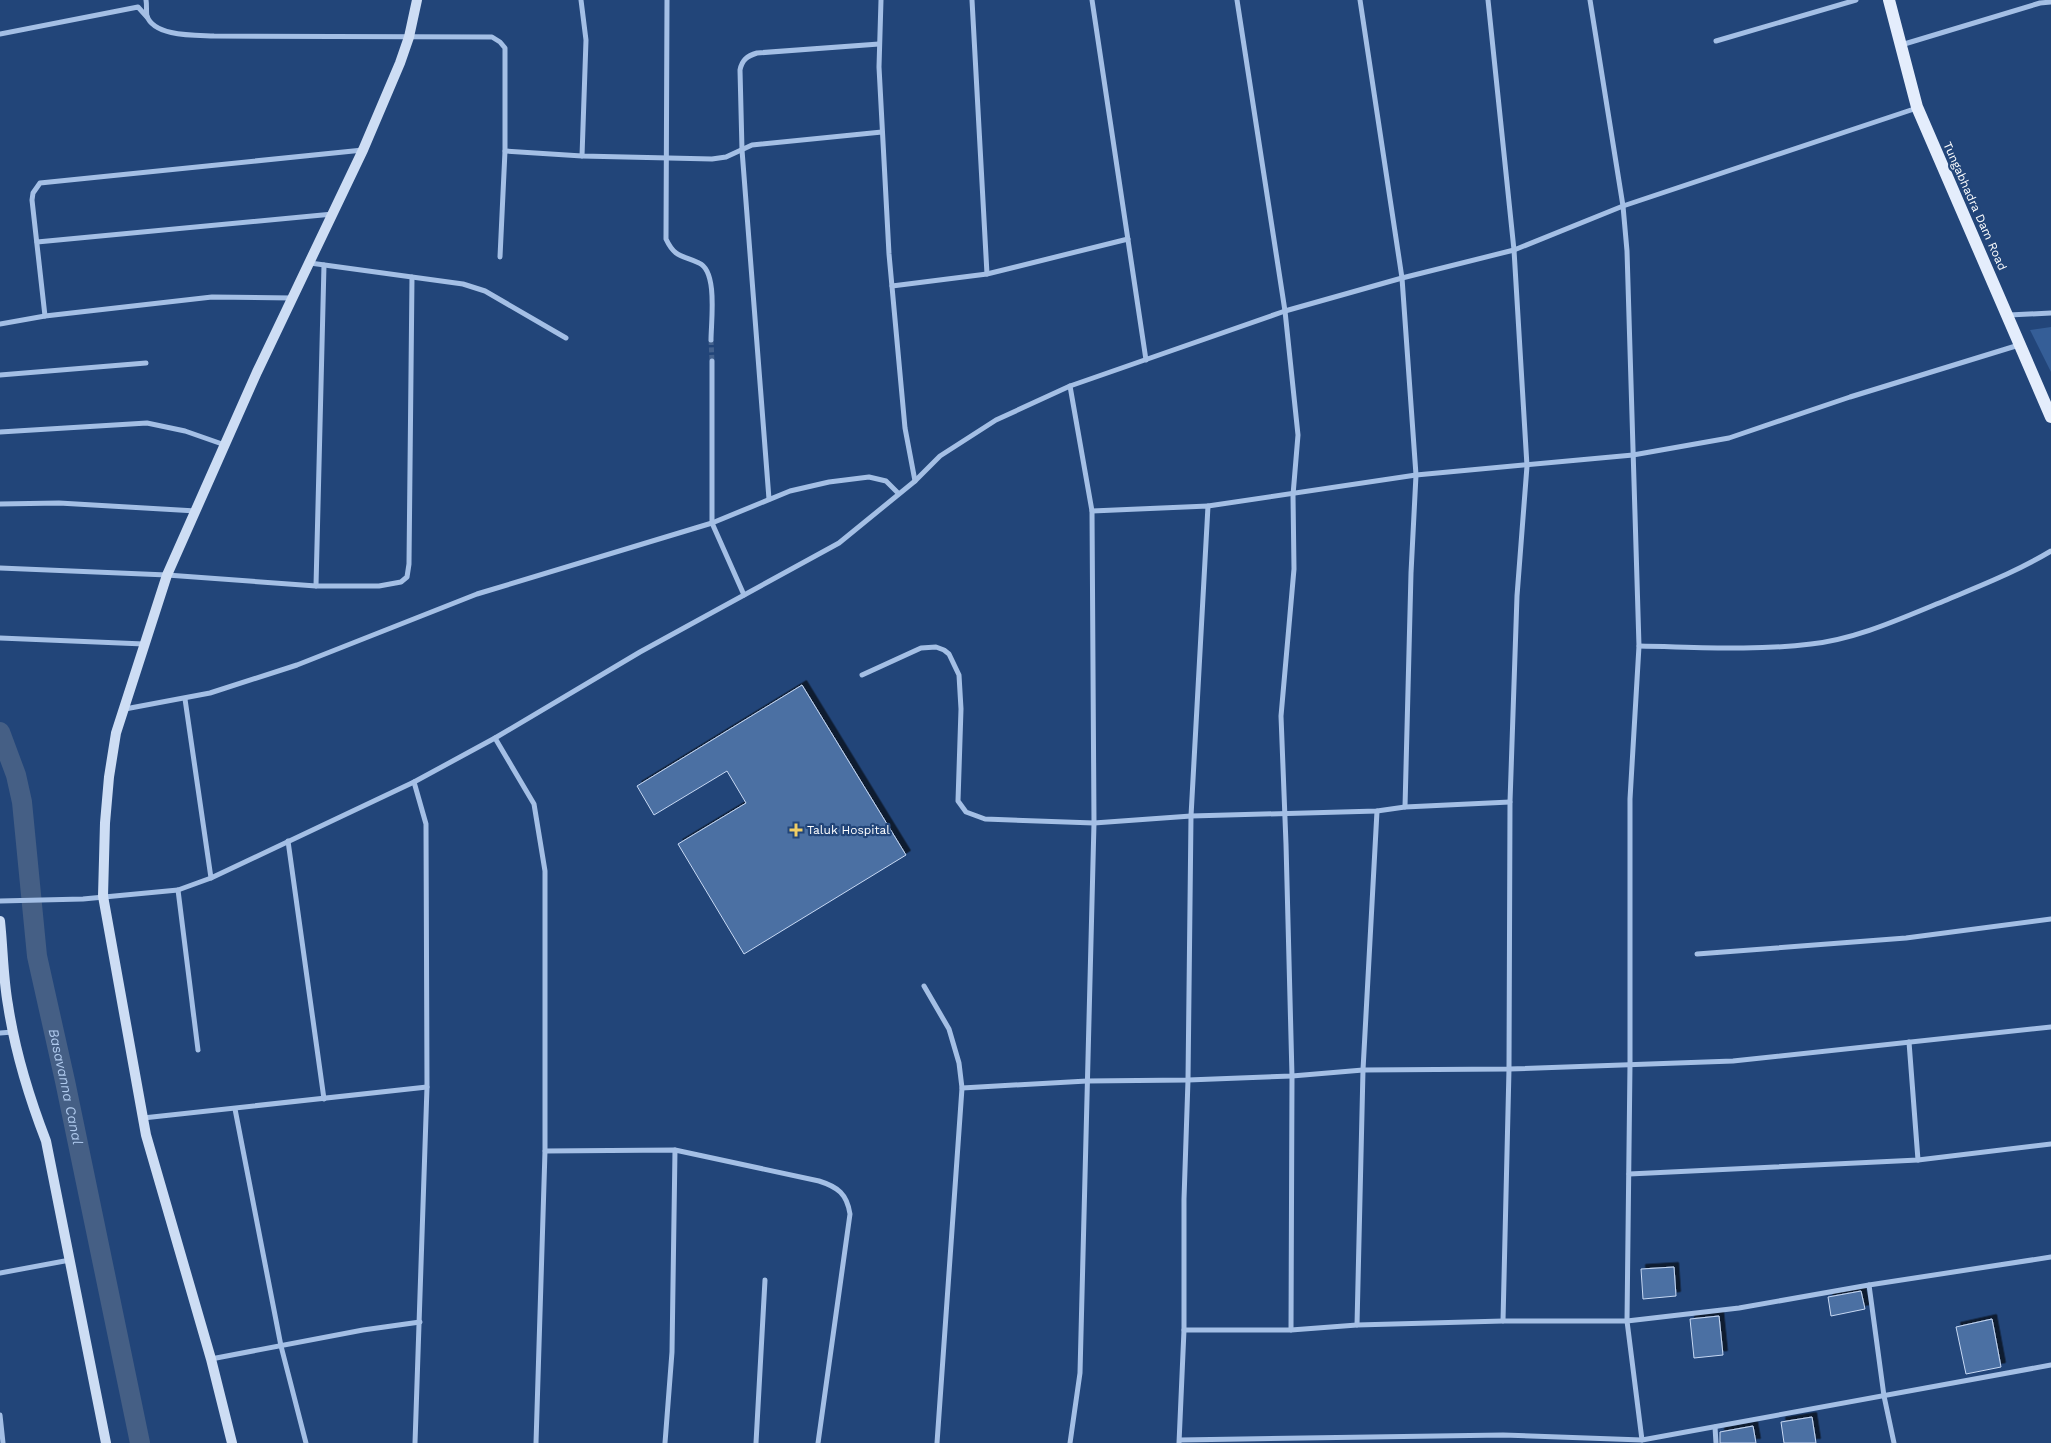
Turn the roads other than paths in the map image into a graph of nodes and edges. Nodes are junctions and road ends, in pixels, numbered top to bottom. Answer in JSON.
{"nodes":[{"id":1,"x":146,"y":0,"type":"edge"},
{"id":2,"x":417,"y":0,"type":"edge"},
{"id":3,"x":581,"y":0,"type":"edge"},
{"id":4,"x":667,"y":0,"type":"edge"},
{"id":5,"x":881,"y":0,"type":"edge"},
{"id":6,"x":972,"y":0,"type":"edge"},
{"id":7,"x":1092,"y":0,"type":"edge"},
{"id":8,"x":1237,"y":0,"type":"edge"},
{"id":9,"x":1360,"y":0,"type":"edge"},
{"id":10,"x":1488,"y":0,"type":"edge"},
{"id":11,"x":1590,"y":0,"type":"edge"},
{"id":12,"x":1856,"y":0,"type":"edge"},
{"id":13,"x":1889,"y":0,"type":"edge"},
{"id":14,"x":2040,"y":2,"type":"edge"},
{"id":15,"x":2051,"y":2,"type":"edge"},
{"id":16,"x":148,"y":17,"type":"junction"},
{"id":17,"x":0,"y":34,"type":"edge"},
{"id":18,"x":409,"y":37,"type":"junction"},
{"id":19,"x":1716,"y":41,"type":"dead end"},
{"id":20,"x":879,"y":44,"type":"junction"},
{"id":21,"x":1901,"y":45,"type":"junction"},
{"id":22,"x":1917,"y":107,"type":"junction"},
{"id":23,"x":882,"y":132,"type":"junction"},
{"id":24,"x":363,"y":150,"type":"junction"},
{"id":25,"x":742,"y":150,"type":"junction"},
{"id":26,"x":505,"y":151,"type":"junction"},
{"id":27,"x":582,"y":156,"type":"junction"},
{"id":28,"x":666,"y":158,"type":"junction"},
{"id":29,"x":1623,"y":206,"type":"junction"},
{"id":30,"x":334,"y":214,"type":"junction"},
{"id":31,"x":1128,"y":239,"type":"junction"},
{"id":32,"x":37,"y":242,"type":"junction"},
{"id":33,"x":1514,"y":250,"type":"junction"},
{"id":34,"x":500,"y":257,"type":"dead end"},
{"id":35,"x":310,"y":263,"type":"junction"},
{"id":36,"x":324,"y":265,"type":"junction"},
{"id":37,"x":987,"y":274,"type":"junction"},
{"id":38,"x":412,"y":276,"type":"junction"},
{"id":39,"x":1402,"y":278,"type":"junction"},
{"id":40,"x":892,"y":286,"type":"junction"},
{"id":41,"x":294,"y":298,"type":"junction"},
{"id":42,"x":1285,"y":311,"type":"junction"},
{"id":43,"x":2051,"y":313,"type":"edge"},
{"id":44,"x":44,"y":316,"type":"junction"},
{"id":45,"x":2008,"y":316,"type":"junction"},
{"id":46,"x":0,"y":324,"type":"edge"},
{"id":47,"x":566,"y":338,"type":"dead end"},
{"id":48,"x":711,"y":340,"type":"tunnel mouth"},
{"id":49,"x":2019,"y":345,"type":"junction"},
{"id":50,"x":1146,"y":360,"type":"junction"},
{"id":51,"x":712,"y":361,"type":"tunnel mouth"},
{"id":52,"x":146,"y":363,"type":"dead end"},
{"id":53,"x":0,"y":375,"type":"edge"},
{"id":54,"x":1070,"y":386,"type":"junction"},
{"id":55,"x":2051,"y":417,"type":"edge"},
{"id":56,"x":0,"y":432,"type":"edge"},
{"id":57,"x":226,"y":445,"type":"junction"},
{"id":58,"x":1633,"y":455,"type":"junction"},
{"id":59,"x":1527,"y":466,"type":"junction"},
{"id":60,"x":1416,"y":475,"type":"junction"},
{"id":61,"x":915,"y":481,"type":"junction"},
{"id":62,"x":898,"y":493,"type":"junction"},
{"id":63,"x":1293,"y":495,"type":"junction"},
{"id":64,"x":769,"y":499,"type":"junction"},
{"id":65,"x":0,"y":504,"type":"edge"},
{"id":66,"x":1208,"y":506,"type":"junction"},
{"id":67,"x":196,"y":511,"type":"junction"},
{"id":68,"x":1092,"y":511,"type":"junction"},
{"id":69,"x":712,"y":524,"type":"junction"},
{"id":70,"x":2051,"y":551,"type":"edge"},
{"id":71,"x":0,"y":568,"type":"edge"},
{"id":72,"x":167,"y":575,"type":"junction"},
{"id":73,"x":316,"y":586,"type":"junction"},
{"id":74,"x":744,"y":594,"type":"junction"},
{"id":75,"x":0,"y":638,"type":"edge"},
{"id":76,"x":146,"y":644,"type":"junction"},
{"id":77,"x":1639,"y":646,"type":"junction"},
{"id":78,"x":862,"y":675,"type":"dead end"},
{"id":79,"x":185,"y":699,"type":"junction"},
{"id":80,"x":124,"y":709,"type":"junction"},
{"id":81,"x":495,"y":738,"type":"junction"},
{"id":82,"x":414,"y":782,"type":"junction"},
{"id":83,"x":1510,"y":802,"type":"junction"},
{"id":84,"x":1405,"y":807,"type":"junction"},
{"id":85,"x":1377,"y":811,"type":"junction"},
{"id":86,"x":1285,"y":813,"type":"junction"},
{"id":87,"x":1192,"y":816,"type":"junction"},
{"id":88,"x":1094,"y":823,"type":"junction"},
{"id":89,"x":288,"y":841,"type":"junction"},
{"id":90,"x":211,"y":878,"type":"junction"},
{"id":91,"x":178,"y":890,"type":"junction"},
{"id":92,"x":103,"y":896,"type":"junction"},
{"id":93,"x":0,"y":901,"type":"edge"},
{"id":94,"x":2051,"y":918,"type":"edge"},
{"id":95,"x":0,"y":921,"type":"edge"},
{"id":96,"x":1697,"y":954,"type":"dead end"},
{"id":97,"x":924,"y":986,"type":"dead end"},
{"id":98,"x":2051,"y":1027,"type":"edge"},
{"id":99,"x":12,"y":1032,"type":"junction"},
{"id":100,"x":0,"y":1033,"type":"edge"},
{"id":101,"x":1909,"y":1042,"type":"junction"},
{"id":102,"x":198,"y":1050,"type":"dead end"},
{"id":103,"x":1630,"y":1064,"type":"junction"},
{"id":104,"x":1509,"y":1069,"type":"junction"},
{"id":105,"x":1363,"y":1070,"type":"junction"},
{"id":106,"x":1292,"y":1076,"type":"junction"},
{"id":107,"x":1188,"y":1080,"type":"junction"},
{"id":108,"x":1087,"y":1081,"type":"junction"},
{"id":109,"x":427,"y":1087,"type":"junction"},
{"id":110,"x":962,"y":1088,"type":"junction"},
{"id":111,"x":324,"y":1099,"type":"junction"},
{"id":112,"x":235,"y":1109,"type":"junction"},
{"id":113,"x":143,"y":1118,"type":"junction"},
{"id":114,"x":2051,"y":1144,"type":"edge"},
{"id":115,"x":675,"y":1150,"type":"junction"},
{"id":116,"x":545,"y":1151,"type":"junction"},
{"id":117,"x":1918,"y":1160,"type":"junction"},
{"id":118,"x":1629,"y":1174,"type":"junction"},
{"id":119,"x":2051,"y":1257,"type":"edge"},
{"id":120,"x":70,"y":1260,"type":"junction"},
{"id":121,"x":0,"y":1273,"type":"edge"},
{"id":122,"x":764,"y":1280,"type":"dead end"},
{"id":123,"x":1869,"y":1285,"type":"junction"},
{"id":124,"x":1503,"y":1321,"type":"junction"},
{"id":125,"x":1628,"y":1321,"type":"junction"},
{"id":126,"x":420,"y":1322,"type":"junction"},
{"id":127,"x":1357,"y":1325,"type":"junction"},
{"id":128,"x":1184,"y":1330,"type":"junction"},
{"id":129,"x":1291,"y":1330,"type":"junction"},
{"id":130,"x":281,"y":1346,"type":"junction"},
{"id":131,"x":211,"y":1359,"type":"junction"},
{"id":132,"x":2051,"y":1365,"type":"edge"},
{"id":133,"x":1884,"y":1396,"type":"junction"},
{"id":134,"x":0,"y":1416,"type":"edge"},
{"id":135,"x":1715,"y":1427,"type":"junction"},
{"id":136,"x":1503,"y":1435,"type":"junction"},
{"id":137,"x":1642,"y":1440,"type":"junction"},
{"id":138,"x":1604,"y":1441,"type":"edge"},
{"id":139,"x":1179,"y":1442,"type":"edge"},
{"id":140,"x":3,"y":1443,"type":"edge"},
{"id":141,"x":106,"y":1443,"type":"edge"},
{"id":142,"x":232,"y":1443,"type":"edge"},
{"id":143,"x":306,"y":1443,"type":"edge"},
{"id":144,"x":415,"y":1443,"type":"edge"},
{"id":145,"x":536,"y":1443,"type":"edge"},
{"id":146,"x":665,"y":1443,"type":"edge"},
{"id":147,"x":756,"y":1443,"type":"edge"},
{"id":148,"x":818,"y":1443,"type":"edge"},
{"id":149,"x":937,"y":1443,"type":"edge"},
{"id":150,"x":1070,"y":1443,"type":"edge"},
{"id":151,"x":1501,"y":1443,"type":"edge"},
{"id":152,"x":1716,"y":1443,"type":"edge"},
{"id":153,"x":1894,"y":1443,"type":"edge"}],
"edges":[{"from":1,"to":16,"type":"street"},
{"from":2,"to":18,"type":"street"},
{"from":3,"to":27,"type":"street"},
{"from":4,"to":28,"type":"street"},
{"from":5,"to":20,"type":"street"},
{"from":6,"to":37,"type":"street"},
{"from":7,"to":31,"type":"street"},
{"from":8,"to":42,"type":"street"},
{"from":9,"to":39,"type":"street"},
{"from":10,"to":33,"type":"street"},
{"from":11,"to":29,"type":"street"},
{"from":12,"to":19,"type":"street"},
{"from":13,"to":21,"type":"main road","name":"Tungabhadra Dam Road"},
{"from":14,"to":15,"type":"street"},
{"from":14,"to":21,"type":"street"},
{"from":16,"to":17,"type":"street"},
{"from":16,"to":18,"type":"street"},
{"from":18,"to":24,"type":"street"},
{"from":18,"to":26,"type":"street"},
{"from":20,"to":23,"type":"street"},
{"from":20,"to":25,"type":"street"},
{"from":21,"to":22,"type":"main road","name":"Tungabhadra Dam Road"},
{"from":22,"to":29,"type":"street"},
{"from":22,"to":45,"type":"main road","name":"Tungabhadra Dam Road"},
{"from":23,"to":25,"type":"street"},
{"from":23,"to":40,"type":"street"},
{"from":24,"to":30,"type":"street"},
{"from":24,"to":32,"type":"street"},
{"from":25,"to":28,"type":"street"},
{"from":25,"to":64,"type":"street"},
{"from":26,"to":27,"type":"street"},
{"from":26,"to":34,"type":"street"},
{"from":27,"to":28,"type":"street"},
{"from":28,"to":48,"type":"street"},
{"from":29,"to":33,"type":"street"},
{"from":29,"to":58,"type":"street"},
{"from":30,"to":32,"type":"street"},
{"from":30,"to":35,"type":"street"},
{"from":31,"to":37,"type":"street"},
{"from":31,"to":50,"type":"street"},
{"from":32,"to":44,"type":"street"},
{"from":33,"to":39,"type":"street"},
{"from":33,"to":59,"type":"street"},
{"from":35,"to":36,"type":"street"},
{"from":35,"to":41,"type":"street"},
{"from":36,"to":38,"type":"street"},
{"from":36,"to":73,"type":"street"},
{"from":37,"to":40,"type":"street"},
{"from":38,"to":47,"type":"street"},
{"from":38,"to":73,"type":"street"},
{"from":39,"to":42,"type":"street"},
{"from":39,"to":60,"type":"street"},
{"from":40,"to":61,"type":"street"},
{"from":41,"to":44,"type":"street"},
{"from":41,"to":57,"type":"street"},
{"from":42,"to":50,"type":"street"},
{"from":42,"to":63,"type":"street"},
{"from":43,"to":45,"type":"street"},
{"from":44,"to":46,"type":"street"},
{"from":45,"to":49,"type":"main road","name":"Tungabhadra Dam Road"},
{"from":49,"to":55,"type":"main road","name":"Tungabhadra Dam Road"},
{"from":49,"to":58,"type":"street"},
{"from":50,"to":54,"type":"street"},
{"from":51,"to":69,"type":"street"},
{"from":52,"to":53,"type":"street"},
{"from":54,"to":61,"type":"street"},
{"from":54,"to":68,"type":"street"},
{"from":56,"to":57,"type":"street"},
{"from":57,"to":67,"type":"street"},
{"from":58,"to":59,"type":"street"},
{"from":58,"to":77,"type":"street"},
{"from":59,"to":60,"type":"street"},
{"from":59,"to":83,"type":"street"},
{"from":60,"to":63,"type":"street"},
{"from":60,"to":84,"type":"street"},
{"from":61,"to":62,"type":"street"},
{"from":62,"to":64,"type":"street"},
{"from":62,"to":74,"type":"street"},
{"from":63,"to":66,"type":"street"},
{"from":63,"to":86,"type":"street"},
{"from":64,"to":69,"type":"street"},
{"from":65,"to":67,"type":"street"},
{"from":66,"to":68,"type":"street"},
{"from":66,"to":87,"type":"street"},
{"from":67,"to":72,"type":"street"},
{"from":68,"to":88,"type":"street"},
{"from":69,"to":74,"type":"street"},
{"from":69,"to":79,"type":"street"},
{"from":70,"to":77,"type":"street"},
{"from":71,"to":72,"type":"street"},
{"from":72,"to":73,"type":"street"},
{"from":72,"to":76,"type":"street"},
{"from":74,"to":81,"type":"street"},
{"from":75,"to":76,"type":"street"},
{"from":76,"to":80,"type":"street"},
{"from":77,"to":103,"type":"street"},
{"from":78,"to":88,"type":"street"},
{"from":79,"to":80,"type":"street"},
{"from":79,"to":90,"type":"street"},
{"from":80,"to":92,"type":"street"},
{"from":81,"to":82,"type":"street"},
{"from":81,"to":116,"type":"street"},
{"from":82,"to":89,"type":"street"},
{"from":82,"to":109,"type":"street"},
{"from":83,"to":84,"type":"street"},
{"from":83,"to":104,"type":"street"},
{"from":84,"to":85,"type":"street"},
{"from":85,"to":86,"type":"street"},
{"from":85,"to":105,"type":"street"},
{"from":86,"to":87,"type":"street"},
{"from":86,"to":106,"type":"street"},
{"from":87,"to":88,"type":"street"},
{"from":87,"to":107,"type":"street"},
{"from":88,"to":108,"type":"street"},
{"from":89,"to":90,"type":"street"},
{"from":89,"to":111,"type":"street"},
{"from":90,"to":91,"type":"street"},
{"from":91,"to":92,"type":"street"},
{"from":91,"to":102,"type":"street"},
{"from":92,"to":93,"type":"street"},
{"from":92,"to":113,"type":"street"},
{"from":94,"to":96,"type":"street"},
{"from":95,"to":99,"type":"street"},
{"from":97,"to":110,"type":"street"},
{"from":98,"to":101,"type":"street"},
{"from":99,"to":100,"type":"street"},
{"from":99,"to":120,"type":"street"},
{"from":101,"to":103,"type":"street"},
{"from":101,"to":117,"type":"street"},
{"from":103,"to":104,"type":"street"},
{"from":103,"to":118,"type":"street"},
{"from":104,"to":105,"type":"street"},
{"from":104,"to":124,"type":"street"},
{"from":105,"to":106,"type":"street"},
{"from":105,"to":127,"type":"street"},
{"from":106,"to":107,"type":"street"},
{"from":106,"to":129,"type":"street"},
{"from":107,"to":108,"type":"street"},
{"from":107,"to":128,"type":"street"},
{"from":108,"to":110,"type":"street"},
{"from":108,"to":150,"type":"street"},
{"from":109,"to":111,"type":"street"},
{"from":109,"to":126,"type":"street"},
{"from":110,"to":149,"type":"street"},
{"from":111,"to":112,"type":"street"},
{"from":112,"to":113,"type":"street"},
{"from":112,"to":130,"type":"street"},
{"from":113,"to":131,"type":"street"},
{"from":114,"to":117,"type":"street"},
{"from":115,"to":116,"type":"street"},
{"from":115,"to":146,"type":"street"},
{"from":115,"to":148,"type":"street"},
{"from":116,"to":145,"type":"street"},
{"from":117,"to":118,"type":"street"},
{"from":118,"to":125,"type":"street"},
{"from":119,"to":123,"type":"street"},
{"from":120,"to":121,"type":"street"},
{"from":120,"to":141,"type":"street"},
{"from":122,"to":147,"type":"street"},
{"from":123,"to":125,"type":"street"},
{"from":123,"to":133,"type":"street"},
{"from":124,"to":125,"type":"street"},
{"from":124,"to":127,"type":"street"},
{"from":125,"to":137,"type":"street"},
{"from":126,"to":130,"type":"street"},
{"from":126,"to":144,"type":"street"},
{"from":127,"to":129,"type":"street"},
{"from":128,"to":129,"type":"street"},
{"from":128,"to":139,"type":"street"},
{"from":130,"to":131,"type":"street"},
{"from":130,"to":143,"type":"street"},
{"from":131,"to":142,"type":"street"},
{"from":132,"to":133,"type":"street"},
{"from":133,"to":135,"type":"street"},
{"from":133,"to":153,"type":"street"},
{"from":134,"to":140,"type":"street"},
{"from":135,"to":137,"type":"street"},
{"from":135,"to":152,"type":"street"},
{"from":136,"to":138,"type":"street"},
{"from":136,"to":139,"type":"street"},
{"from":136,"to":151,"type":"street"},
{"from":137,"to":138,"type":"street"}]}
